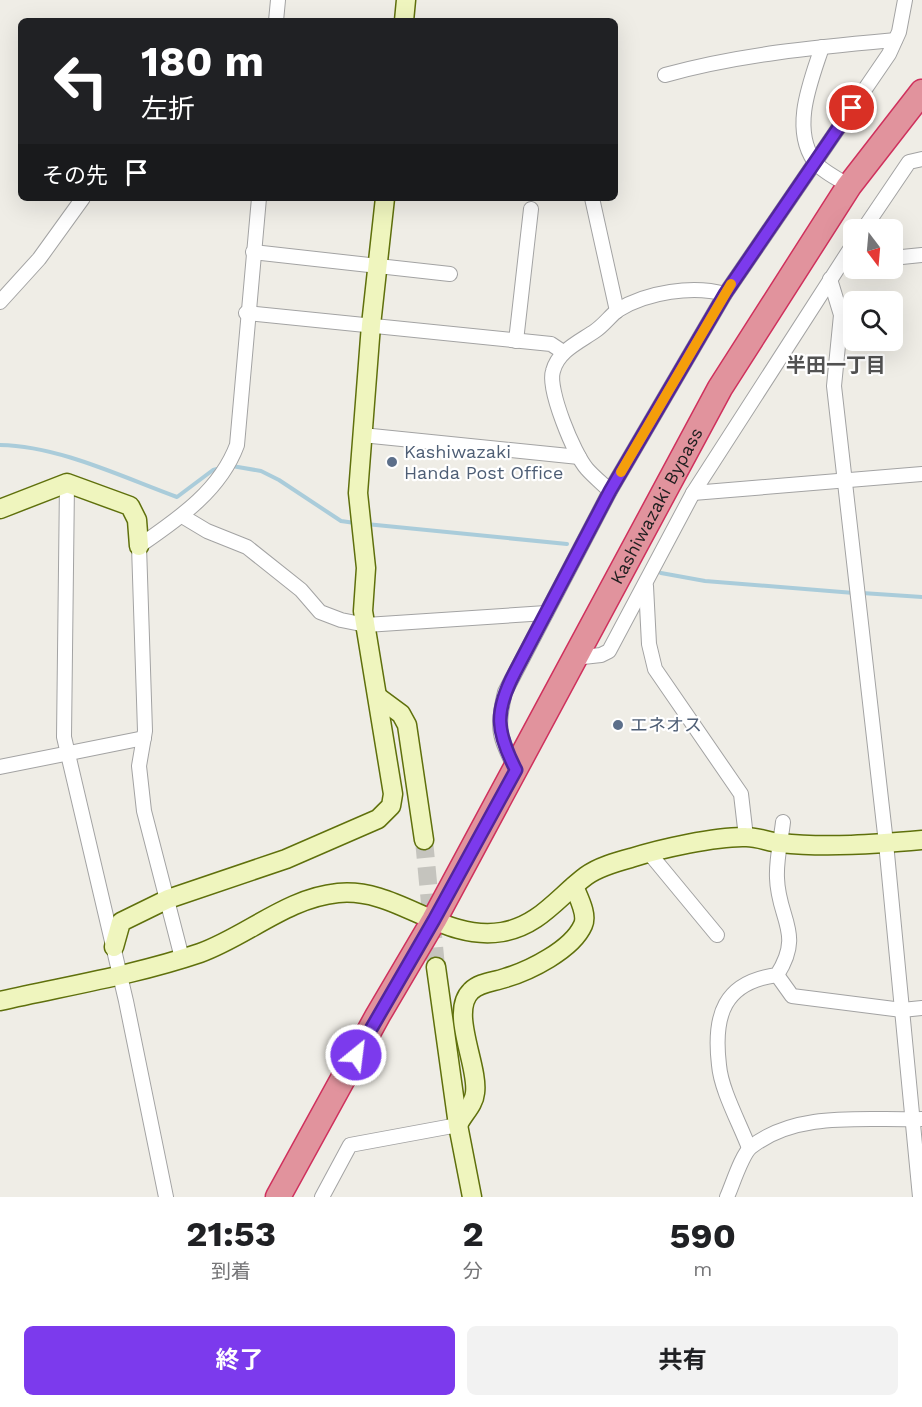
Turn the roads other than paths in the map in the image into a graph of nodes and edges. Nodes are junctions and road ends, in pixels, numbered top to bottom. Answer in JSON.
{"nodes":[{"id":1,"x":278,"y":0,"type":"edge"},
{"id":2,"x":406,"y":0,"type":"edge"},
{"id":3,"x":905,"y":0,"type":"edge"},
{"id":4,"x":276,"y":18,"type":"edge"},
{"id":5,"x":404,"y":18,"type":"edge"},
{"id":6,"x":895,"y":40,"type":"junction"},
{"id":7,"x":822,"y":47,"type":"junction"},
{"id":8,"x":665,"y":75,"type":"dead end"},
{"id":9,"x":922,"y":92,"type":"edge"},
{"id":10,"x":922,"y":159,"type":"edge"},
{"id":11,"x":815,"y":162,"type":"junction"},
{"id":12,"x":849,"y":186,"type":"junction"},
{"id":13,"x":81,"y":201,"type":"edge"},
{"id":14,"x":259,"y":201,"type":"edge"},
{"id":15,"x":385,"y":201,"type":"edge"},
{"id":16,"x":593,"y":201,"type":"edge"},
{"id":17,"x":531,"y":209,"type":"dead end"},
{"id":18,"x":870,"y":219,"type":"edge"},
{"id":19,"x":253,"y":252,"type":"junction"},
{"id":20,"x":922,"y":255,"type":"edge"},
{"id":21,"x":903,"y":257,"type":"edge"},
{"id":22,"x":377,"y":265,"type":"junction"},
{"id":23,"x":843,"y":266,"type":"edge"},
{"id":24,"x":450,"y":274,"type":"dead end"},
{"id":25,"x":830,"y":279,"type":"junction"},
{"id":26,"x":725,"y":294,"type":"junction"},
{"id":27,"x":0,"y":302,"type":"edge"},
{"id":28,"x":617,"y":311,"type":"junction"},
{"id":29,"x":246,"y":313,"type":"junction"},
{"id":30,"x":371,"y":325,"type":"junction"},
{"id":31,"x":516,"y":341,"type":"junction"},
{"id":32,"x":563,"y":352,"type":"junction"},
{"id":33,"x":362,"y":435,"type":"junction"},
{"id":34,"x":579,"y":457,"type":"junction"},
{"id":35,"x":922,"y":474,"type":"edge"},
{"id":36,"x":845,"y":481,"type":"junction"},
{"id":37,"x":67,"y":483,"type":"junction"},
{"id":38,"x":610,"y":491,"type":"junction"},
{"id":39,"x":693,"y":493,"type":"junction"},
{"id":40,"x":0,"y":509,"type":"edge"},
{"id":41,"x":182,"y":516,"type":"junction"},
{"id":42,"x":139,"y":546,"type":"junction"},
{"id":43,"x":646,"y":584,"type":"junction"},
{"id":44,"x":546,"y":613,"type":"junction"},
{"id":45,"x":366,"y":625,"type":"junction"},
{"id":46,"x":574,"y":658,"type":"junction"},
{"id":47,"x":378,"y":697,"type":"junction"},
{"id":48,"x":144,"y":738,"type":"junction"},
{"id":49,"x":66,"y":753,"type":"junction"},
{"id":50,"x":0,"y":767,"type":"edge"},
{"id":51,"x":516,"y":770,"type":"junction"},
{"id":52,"x":783,"y":822,"type":"dead end"},
{"id":53,"x":746,"y":837,"type":"junction"},
{"id":54,"x":424,"y":840,"type":"tunnel mouth"},
{"id":55,"x":922,"y":840,"type":"edge"},
{"id":56,"x":781,"y":843,"type":"junction"},
{"id":57,"x":886,"y":843,"type":"junction"},
{"id":58,"x":650,"y":854,"type":"junction"},
{"id":59,"x":574,"y":886,"type":"junction"},
{"id":60,"x":168,"y":898,"type":"junction"},
{"id":61,"x":428,"y":930,"type":"junction"},
{"id":62,"x":717,"y":935,"type":"dead end"},
{"id":63,"x":114,"y":947,"type":"junction"},
{"id":64,"x":182,"y":958,"type":"junction"},
{"id":65,"x":436,"y":967,"type":"tunnel mouth"},
{"id":66,"x":120,"y":974,"type":"junction"},
{"id":67,"x":777,"y":975,"type":"junction"},
{"id":68,"x":0,"y":1001,"type":"edge"},
{"id":69,"x":922,"y":1008,"type":"edge"},
{"id":70,"x":902,"y":1010,"type":"junction"},
{"id":71,"x":382,"y":1016,"type":"junction"},
{"id":72,"x":917,"y":1119,"type":"edge"},
{"id":73,"x":458,"y":1125,"type":"junction"},
{"id":74,"x":749,"y":1148,"type":"junction"},
{"id":75,"x":166,"y":1197,"type":"edge"},
{"id":76,"x":278,"y":1197,"type":"edge"},
{"id":77,"x":289,"y":1197,"type":"edge"},
{"id":78,"x":322,"y":1197,"type":"edge"},
{"id":79,"x":472,"y":1197,"type":"edge"},
{"id":80,"x":727,"y":1197,"type":"edge"},
{"id":81,"x":920,"y":1197,"type":"edge"}],
"edges":[{"from":1,"to":4,"type":"street"},
{"from":2,"to":5,"type":"street"},
{"from":3,"to":6,"type":"street"},
{"from":6,"to":7,"type":"street"},
{"from":6,"to":11,"type":"street"},
{"from":7,"to":8,"type":"street"},
{"from":7,"to":11,"type":"street"},
{"from":9,"to":12,"type":"highway","name":"Kashiwazaki Bypass"},
{"from":10,"to":18,"type":"street"},
{"from":11,"to":12,"type":"street"},
{"from":11,"to":26,"type":"street"},
{"from":12,"to":46,"type":"highway","name":"Kashiwazaki Bypass"},
{"from":13,"to":27,"type":"street"},
{"from":14,"to":19,"type":"street"},
{"from":15,"to":22,"type":"street"},
{"from":16,"to":28,"type":"street"},
{"from":17,"to":31,"type":"street"},
{"from":19,"to":22,"type":"street"},
{"from":19,"to":29,"type":"street"},
{"from":20,"to":21,"type":"street"},
{"from":22,"to":24,"type":"street"},
{"from":22,"to":30,"type":"street"},
{"from":23,"to":25,"type":"street"},
{"from":25,"to":36,"type":"street"},
{"from":25,"to":39,"type":"street"},
{"from":26,"to":28,"type":"street"},
{"from":26,"to":38,"type":"street"},
{"from":28,"to":32,"type":"street"},
{"from":29,"to":30,"type":"street"},
{"from":29,"to":41,"type":"street"},
{"from":30,"to":31,"type":"street"},
{"from":30,"to":33,"type":"street"},
{"from":31,"to":32,"type":"street"},
{"from":32,"to":34,"type":"street"},
{"from":33,"to":34,"type":"street"},
{"from":33,"to":45,"type":"street"},
{"from":34,"to":38,"type":"street"},
{"from":35,"to":36,"type":"street"},
{"from":36,"to":39,"type":"street"},
{"from":36,"to":57,"type":"street"},
{"from":37,"to":40,"type":"street"},
{"from":37,"to":42,"type":"street"},
{"from":37,"to":49,"type":"street"},
{"from":38,"to":44,"type":"street"},
{"from":39,"to":43,"type":"street"},
{"from":41,"to":42,"type":"street"},
{"from":41,"to":45,"type":"street"},
{"from":42,"to":48,"type":"street"},
{"from":43,"to":46,"type":"street"},
{"from":43,"to":53,"type":"street"},
{"from":44,"to":45,"type":"street"},
{"from":44,"to":51,"type":"street"},
{"from":45,"to":47,"type":"street"},
{"from":46,"to":51,"type":"highway","name":"Kashiwazaki Bypass"},
{"from":47,"to":54,"type":"street"},
{"from":47,"to":60,"type":"street"},
{"from":48,"to":49,"type":"street"},
{"from":48,"to":60,"type":"street"},
{"from":49,"to":50,"type":"street"},
{"from":49,"to":63,"type":"street"},
{"from":51,"to":61,"type":"highway","name":"Kashiwazaki Bypass"},
{"from":52,"to":56,"type":"street"},
{"from":53,"to":56,"type":"street"},
{"from":53,"to":58,"type":"street"},
{"from":55,"to":57,"type":"street"},
{"from":56,"to":57,"type":"street"},
{"from":56,"to":67,"type":"street"},
{"from":57,"to":70,"type":"street"},
{"from":58,"to":59,"type":"street"},
{"from":58,"to":62,"type":"street"},
{"from":59,"to":61,"type":"street"},
{"from":59,"to":73,"type":"street"},
{"from":60,"to":63,"type":"street"},
{"from":60,"to":64,"type":"street"},
{"from":61,"to":64,"type":"street"},
{"from":61,"to":71,"type":"highway","name":"Kashiwazaki Bypass"},
{"from":63,"to":66,"type":"street"},
{"from":64,"to":66,"type":"street"},
{"from":65,"to":73,"type":"street"},
{"from":66,"to":68,"type":"street"},
{"from":66,"to":75,"type":"street"},
{"from":67,"to":70,"type":"street"},
{"from":67,"to":74,"type":"street"},
{"from":69,"to":70,"type":"street"},
{"from":70,"to":72,"type":"street"},
{"from":71,"to":76,"type":"highway","name":"Kashiwazaki Bypass"},
{"from":71,"to":77,"type":"highway","name":"Kashiwazaki Bypass"},
{"from":72,"to":74,"type":"street"},
{"from":72,"to":81,"type":"street"},
{"from":73,"to":78,"type":"street"},
{"from":73,"to":79,"type":"street"},
{"from":74,"to":80,"type":"street"}]}
